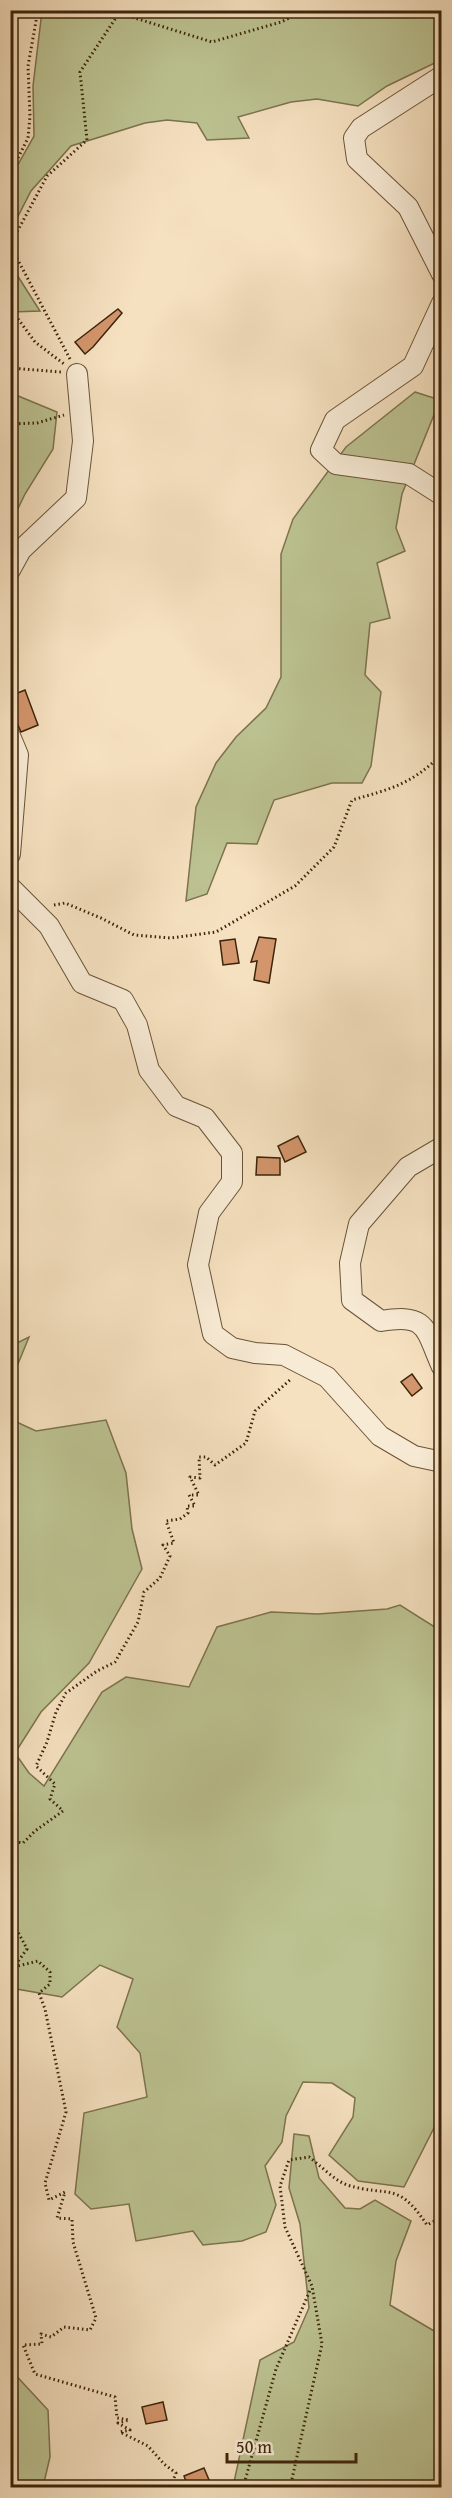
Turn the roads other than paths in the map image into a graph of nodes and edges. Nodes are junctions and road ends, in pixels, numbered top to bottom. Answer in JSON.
{"nodes":[{"id":1,"x":441,"y":76,"type":"edge"},
{"id":2,"x":441,"y":274,"type":"edge"},
{"id":3,"x":441,"y":303,"type":"edge"},
{"id":4,"x":78,"y":374,"type":"road end"},
{"id":5,"x":441,"y":495,"type":"edge"},
{"id":6,"x":10,"y":570,"type":"edge"},
{"id":7,"x":10,"y":736,"type":"edge"},
{"id":8,"x":10,"y":854,"type":"edge"},
{"id":9,"x":10,"y":887,"type":"edge"},
{"id":10,"x":441,"y":1147,"type":"edge"},
{"id":11,"x":441,"y":1367,"type":"edge"},
{"id":12,"x":441,"y":1462,"type":"edge"}],
"edges":[{"from":1,"to":2,"type":"street"},
{"from":3,"to":5,"type":"street"},
{"from":4,"to":6,"type":"street"},
{"from":7,"to":8,"type":"street"},
{"from":9,"to":12,"type":"street"},
{"from":10,"to":11,"type":"street"}]}
